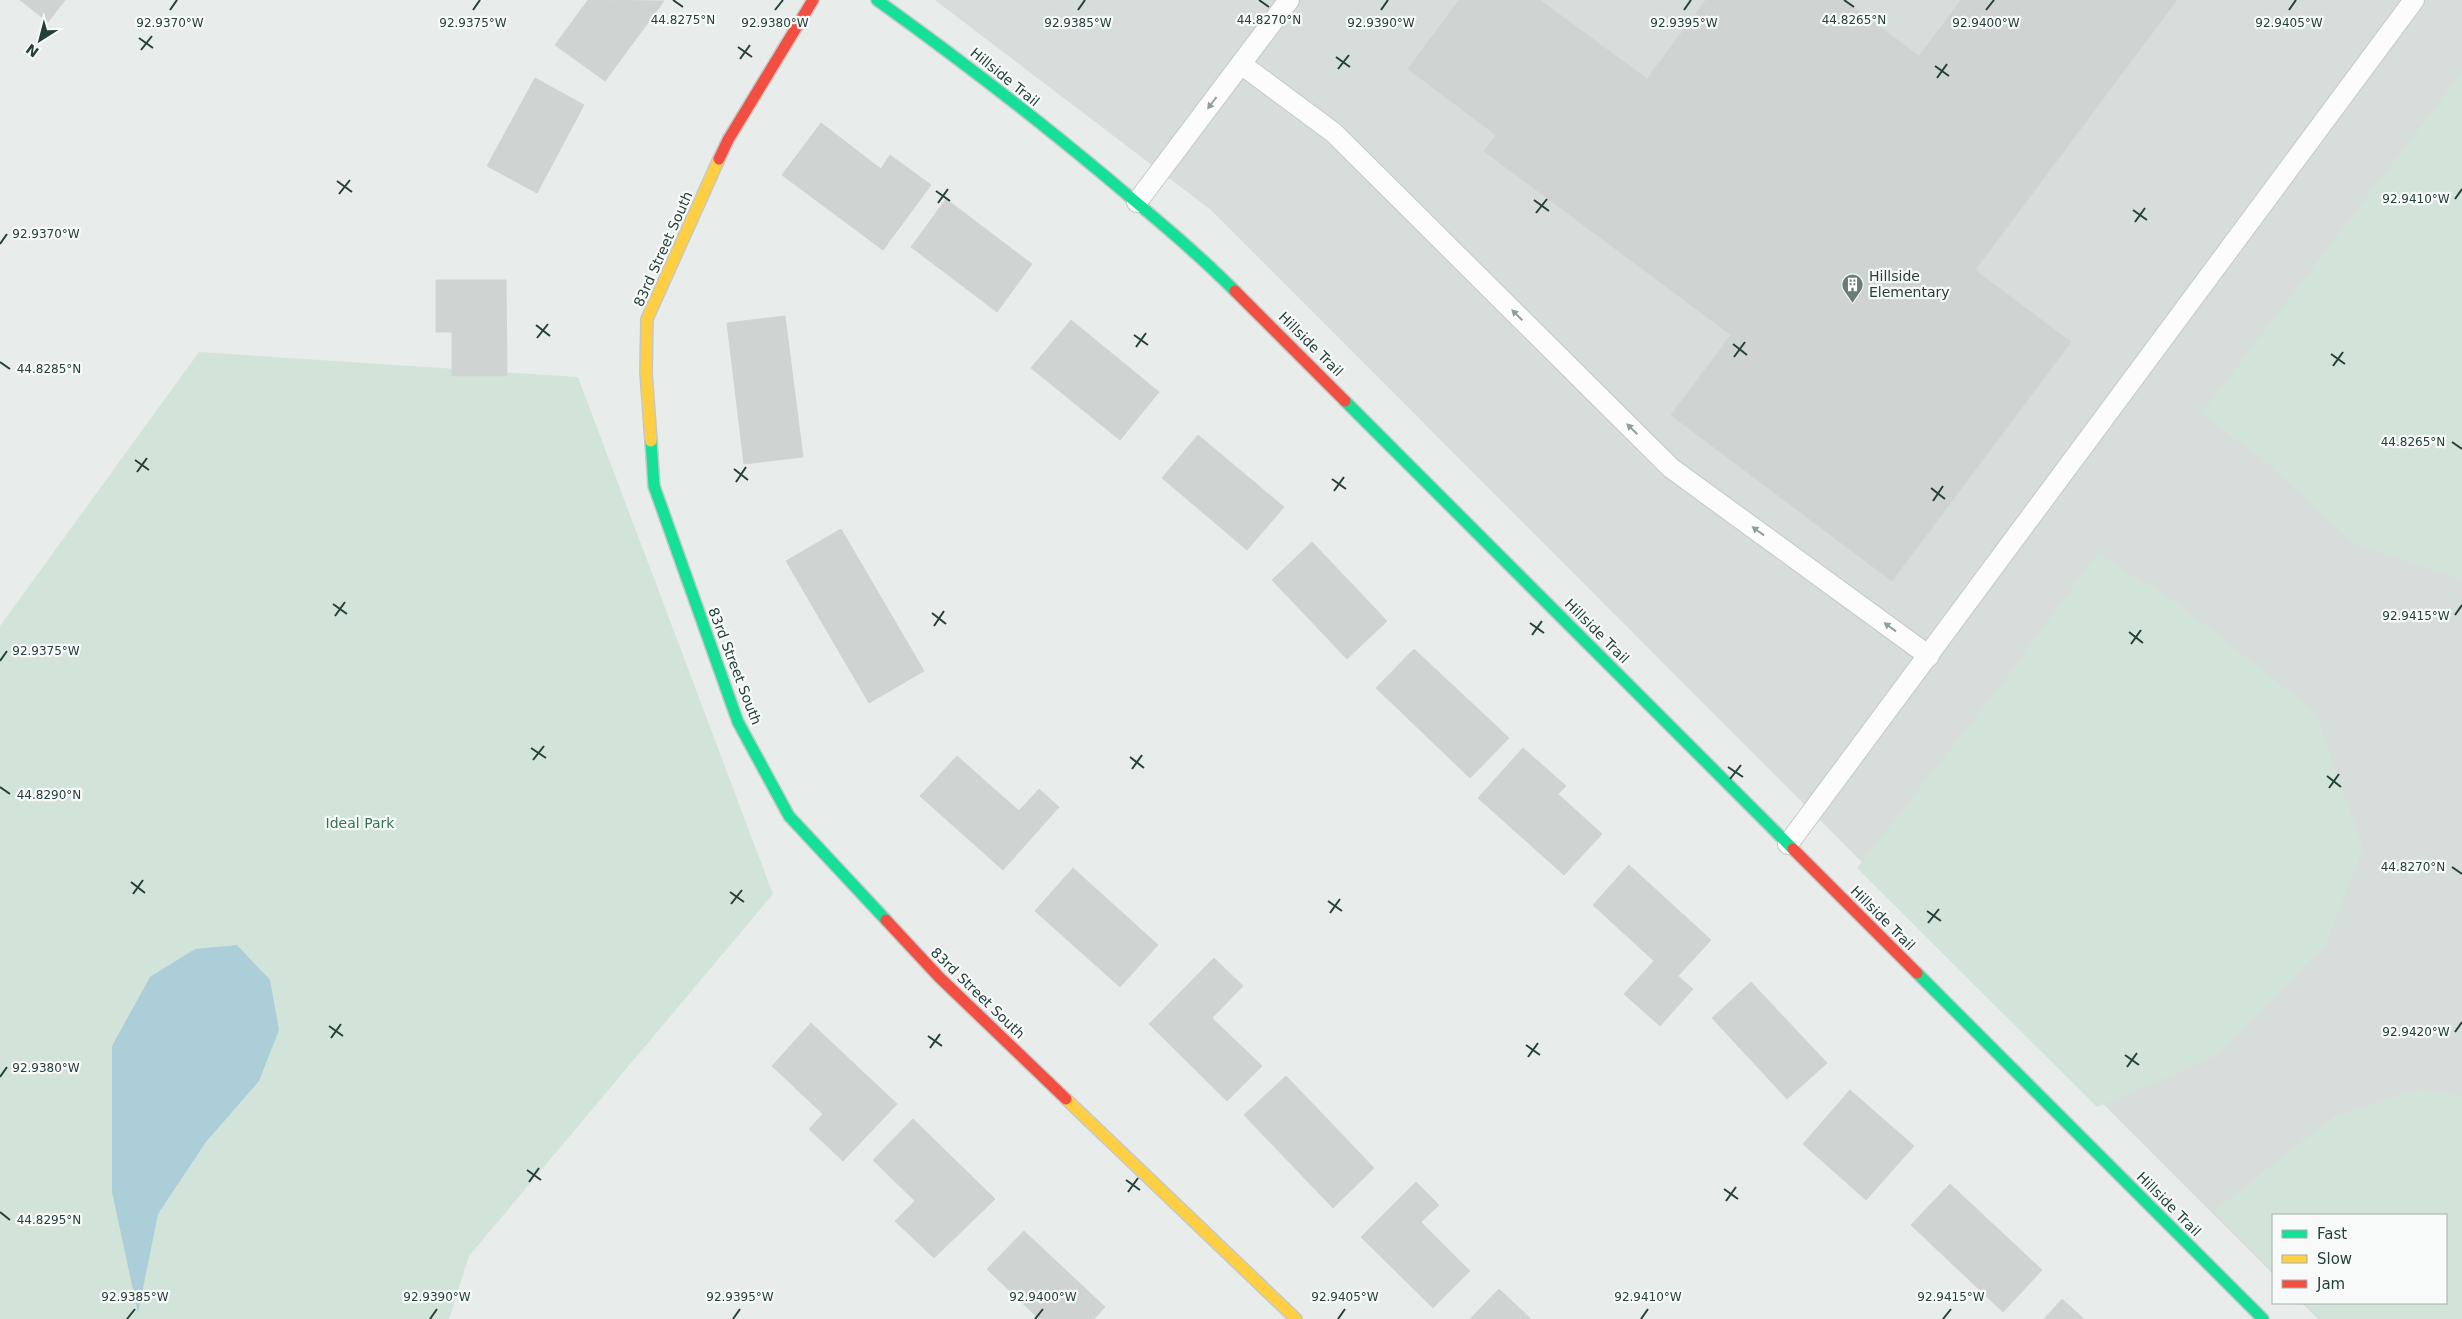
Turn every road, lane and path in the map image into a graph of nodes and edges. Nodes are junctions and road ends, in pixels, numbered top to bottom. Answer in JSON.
{"nodes":[{"id":1,"x":813,"y":0,"type":"edge"},
{"id":2,"x":877,"y":0,"type":"edge"},
{"id":3,"x":1289,"y":0,"type":"edge"},
{"id":4,"x":2414,"y":0,"type":"edge"},
{"id":5,"x":1241,"y":64,"type":"junction"},
{"id":6,"x":1137,"y":202,"type":"junction"},
{"id":7,"x":1929,"y":656,"type":"junction"},
{"id":8,"x":1788,"y":844,"type":"junction"},
{"id":9,"x":1296,"y":1319,"type":"edge"},
{"id":10,"x":2263,"y":1319,"type":"edge"}],
"edges":[{"from":1,"to":9,"type":"street","name":"83rd Street South"},
{"from":2,"to":6,"type":"street","name":"Hillside Trail"},
{"from":3,"to":5,"type":"lane"},
{"from":4,"to":7,"type":"lane"},
{"from":5,"to":6,"type":"lane","one_way":true},
{"from":7,"to":5,"type":"lane","one_way":true},
{"from":6,"to":8,"type":"street","name":"Hillside Trail"},
{"from":7,"to":8,"type":"lane"},
{"from":8,"to":10,"type":"street","name":"Hillside Trail"}]}
